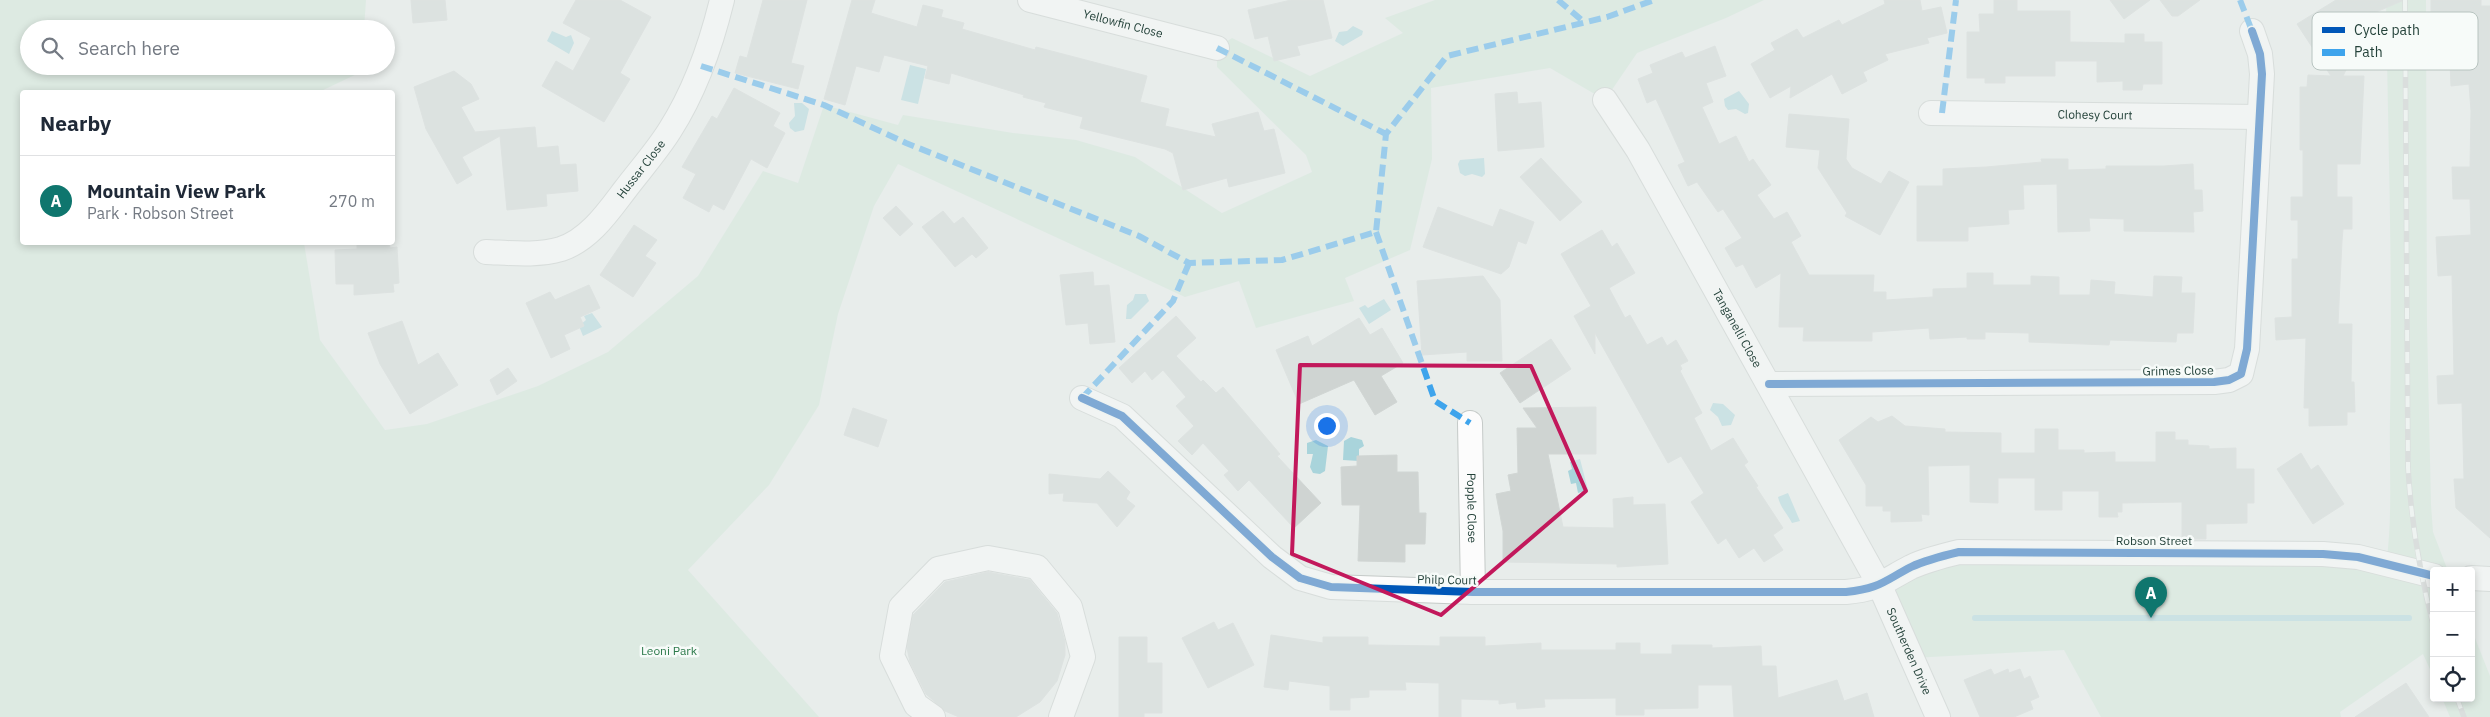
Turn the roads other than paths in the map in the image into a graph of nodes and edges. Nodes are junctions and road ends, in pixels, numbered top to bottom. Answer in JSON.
{"nodes":[{"id":1,"x":722,"y":0,"type":"edge"},
{"id":2,"x":1030,"y":0,"type":"edge"},
{"id":3,"x":2252,"y":32,"type":"dead end"},
{"id":4,"x":1217,"y":48,"type":"dead end"},
{"id":5,"x":1604,"y":100,"type":"dead end"},
{"id":6,"x":1931,"y":113,"type":"dead end"},
{"id":7,"x":2259,"y":117,"type":"junction"},
{"id":8,"x":486,"y":252,"type":"dead end"},
{"id":9,"x":1770,"y":384,"type":"junction"},
{"id":10,"x":1082,"y":398,"type":"dead end"},
{"id":11,"x":1470,"y":423,"type":"dead end"},
{"id":12,"x":2430,"y":575,"type":"edge"},
{"id":13,"x":2475,"y":578,"type":"edge"},
{"id":14,"x":2490,"y":579,"type":"edge"},
{"id":15,"x":1880,"y":586,"type":"junction"},
{"id":16,"x":1473,"y":592,"type":"junction"},
{"id":17,"x":933,"y":717,"type":"edge"},
{"id":18,"x":1061,"y":717,"type":"edge"},
{"id":19,"x":1938,"y":717,"type":"edge"}],
"edges":[{"from":1,"to":8,"type":"street","name":"Hussar Close"},
{"from":2,"to":4,"type":"street","name":"Yellowfin Close"},
{"from":3,"to":7,"type":"street","name":"Grimes Close"},
{"from":5,"to":9,"type":"street","name":"Tanganelli Close"},
{"from":6,"to":7,"type":"street","name":"Clohesy Court"},
{"from":7,"to":9,"type":"street","name":"Grimes Close"},
{"from":9,"to":15,"type":"street","name":"Tanganelli Close"},
{"from":10,"to":16,"type":"street","name":"Philp Court"},
{"from":11,"to":16,"type":"street","name":"Popple Close"},
{"from":12,"to":15,"type":"street","name":"Robson Street"},
{"from":13,"to":14,"type":"street"},
{"from":15,"to":16,"type":"street","name":"Philp Court"},
{"from":15,"to":19,"type":"street","name":"Southerden Drive"},
{"from":17,"to":18,"type":"street"}]}
